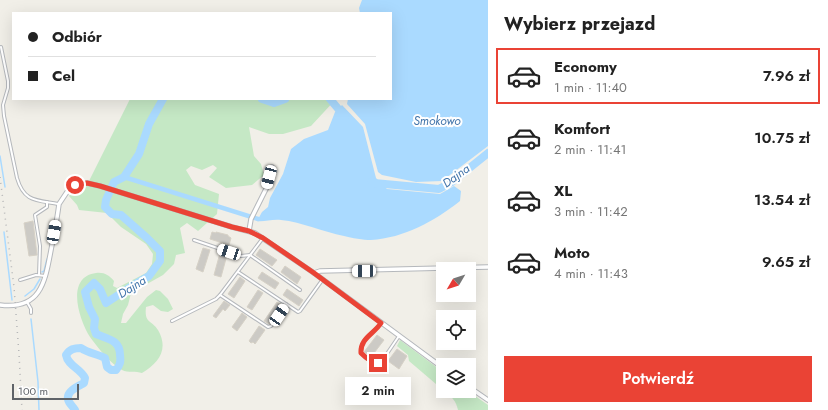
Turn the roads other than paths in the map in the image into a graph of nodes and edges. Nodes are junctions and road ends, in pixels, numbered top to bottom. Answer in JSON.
{"nodes":[{"id":1,"x":1,"y":47,"type":"dead end"},
{"id":2,"x":272,"y":167,"type":"dead end"},
{"id":3,"x":47,"y":202,"type":"junction"},
{"id":4,"x":59,"y":204,"type":"junction"},
{"id":5,"x":249,"y":231,"type":"junction"},
{"id":6,"x":263,"y":238,"type":"junction"},
{"id":7,"x":194,"y":240,"type":"dead end"},
{"id":8,"x":250,"y":255,"type":"junction"},
{"id":9,"x":488,"y":268,"type":"edge"},
{"id":10,"x":238,"y":272,"type":"junction"},
{"id":11,"x":314,"y":273,"type":"junction"},
{"id":12,"x":39,"y":275,"type":"junction"},
{"id":13,"x":46,"y":276,"type":"junction"},
{"id":14,"x":323,"y":279,"type":"junction"},
{"id":15,"x":20,"y":280,"type":"dead end"},
{"id":16,"x":300,"y":290,"type":"dead end"},
{"id":17,"x":220,"y":295,"type":"junction"},
{"id":18,"x":27,"y":302,"type":"junction"},
{"id":19,"x":286,"y":304,"type":"junction"},
{"id":20,"x":0,"y":305,"type":"edge"},
{"id":21,"x":30,"y":313,"type":"dead end"},
{"id":22,"x":172,"y":321,"type":"dead end"},
{"id":23,"x":381,"y":323,"type":"junction"},
{"id":24,"x":399,"y":336,"type":"junction"},
{"id":25,"x":436,"y":363,"type":"edge"},
{"id":26,"x":476,"y":392,"type":"edge"},
{"id":27,"x":488,"y":400,"type":"edge"}],
"edges":[{"from":1,"to":3,"type":"lane"},
{"from":2,"to":5,"type":"street"},
{"from":3,"to":4,"type":"lane"},
{"from":3,"to":12,"type":"lane"},
{"from":4,"to":5,"type":"street"},
{"from":4,"to":13,"type":"street"},
{"from":5,"to":6,"type":"street"},
{"from":6,"to":8,"type":"lane"},
{"from":6,"to":11,"type":"street"},
{"from":7,"to":8,"type":"lane"},
{"from":8,"to":10,"type":"lane"},
{"from":8,"to":16,"type":"lane"},
{"from":9,"to":11,"type":"street"},
{"from":10,"to":17,"type":"lane"},
{"from":10,"to":19,"type":"lane"},
{"from":11,"to":14,"type":"street"},
{"from":12,"to":13,"type":"lane"},
{"from":12,"to":15,"type":"lane"},
{"from":13,"to":18,"type":"street"},
{"from":14,"to":19,"type":"lane"},
{"from":14,"to":23,"type":"street"},
{"from":17,"to":19,"type":"lane"},
{"from":17,"to":22,"type":"lane"},
{"from":18,"to":20,"type":"street"},
{"from":18,"to":21,"type":"lane"},
{"from":23,"to":24,"type":"street"},
{"from":23,"to":24,"type":"lane"},
{"from":24,"to":25,"type":"street"},
{"from":26,"to":27,"type":"street"}]}
